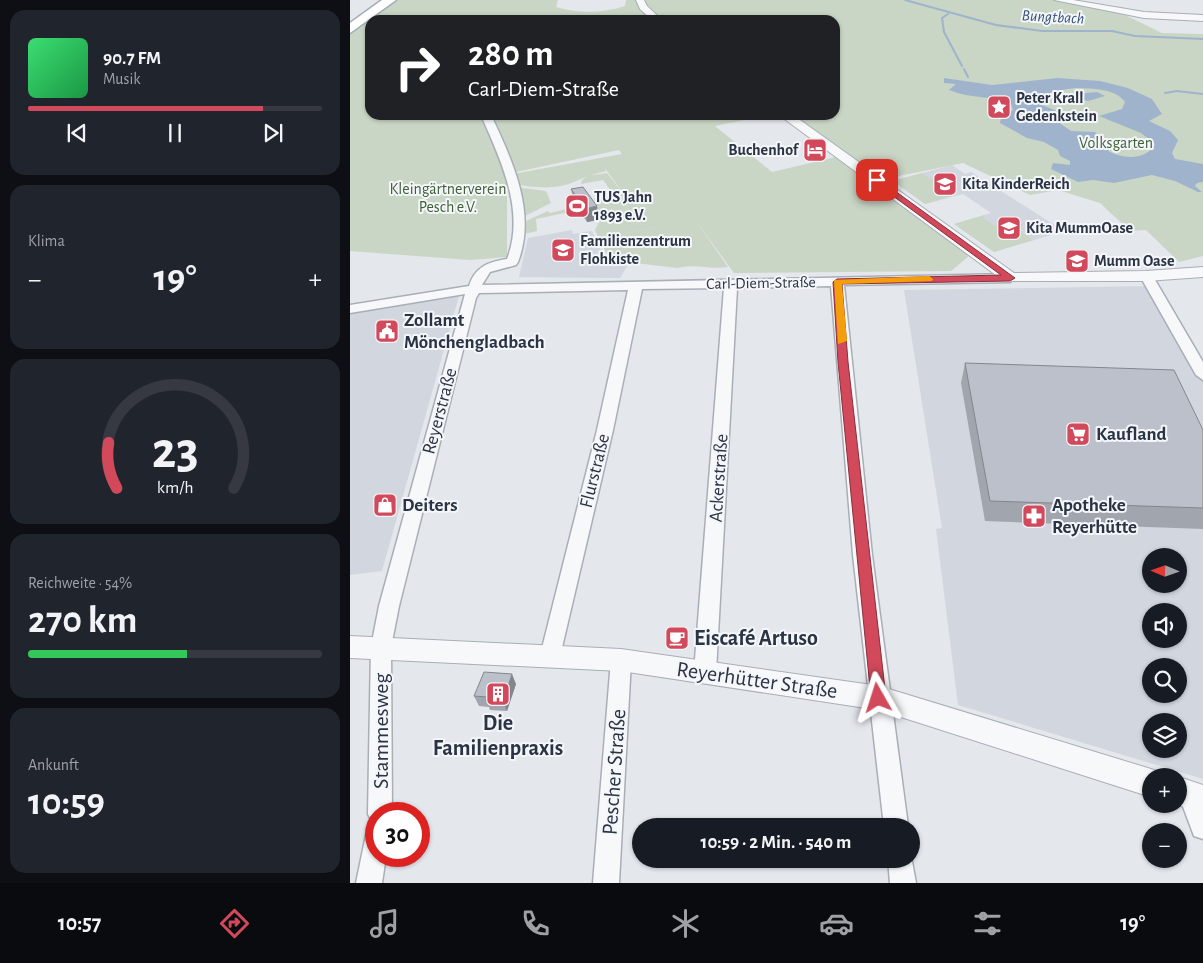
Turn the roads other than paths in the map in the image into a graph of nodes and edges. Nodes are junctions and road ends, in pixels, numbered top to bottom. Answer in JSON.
{"nodes":[{"id":1,"x":380,"y":0,"type":"edge"},
{"id":2,"x":390,"y":0,"type":"edge"},
{"id":3,"x":640,"y":0,"type":"edge"},
{"id":4,"x":1058,"y":0,"type":"edge"},
{"id":5,"x":369,"y":15,"type":"edge"},
{"id":6,"x":652,"y":15,"type":"edge"},
{"id":7,"x":365,"y":18,"type":"edge"},
{"id":8,"x":1203,"y":18,"type":"edge"},
{"id":9,"x":350,"y":20,"type":"edge"},
{"id":10,"x":350,"y":29,"type":"edge"},
{"id":11,"x":488,"y":120,"type":"edge"},
{"id":12,"x":792,"y":120,"type":"edge"},
{"id":13,"x":1203,"y":272,"type":"edge"},
{"id":14,"x":1146,"y":276,"type":"junction"},
{"id":15,"x":1010,"y":278,"type":"junction"},
{"id":16,"x":837,"y":282,"type":"junction"},
{"id":17,"x":731,"y":283,"type":"junction"},
{"id":18,"x":636,"y":285,"type":"junction"},
{"id":19,"x":476,"y":290,"type":"junction"},
{"id":20,"x":350,"y":309,"type":"edge"},
{"id":21,"x":1203,"y":375,"type":"edge"},
{"id":22,"x":350,"y":646,"type":"edge"},
{"id":23,"x":381,"y":647,"type":"junction"},
{"id":24,"x":550,"y":656,"type":"junction"},
{"id":25,"x":621,"y":660,"type":"junction"},
{"id":26,"x":705,"y":672,"type":"junction"},
{"id":27,"x":878,"y":698,"type":"junction"},
{"id":28,"x":1142,"y":780,"type":"edge"},
{"id":29,"x":1191,"y":795,"type":"edge"},
{"id":30,"x":380,"y":802,"type":"edge"},
{"id":31,"x":895,"y":818,"type":"edge"},
{"id":32,"x":1203,"y":827,"type":"edge"},
{"id":33,"x":371,"y":867,"type":"edge"},
{"id":34,"x":902,"y":868,"type":"edge"},
{"id":35,"x":369,"y":883,"type":"edge"},
{"id":36,"x":606,"y":883,"type":"edge"},
{"id":37,"x":904,"y":883,"type":"edge"}],
"edges":[{"from":1,"to":9,"type":"main road"},
{"from":2,"to":5,"type":"main road"},
{"from":3,"to":6,"type":"street"},
{"from":4,"to":8,"type":"street"},
{"from":7,"to":10,"type":"main road"},
{"from":11,"to":19,"type":"street","name":"Reyerstraße"},
{"from":12,"to":15,"type":"street"},
{"from":13,"to":14,"type":"street","name":"Carl-Diem-Straße"},
{"from":14,"to":15,"type":"street","name":"Carl-Diem-Straße"},
{"from":14,"to":21,"type":"street"},
{"from":15,"to":16,"type":"street","name":"Carl-Diem-Straße"},
{"from":16,"to":17,"type":"street","name":"Carl-Diem-Straße"},
{"from":16,"to":27,"type":"street"},
{"from":17,"to":18,"type":"street","name":"Carl-Diem-Straße"},
{"from":17,"to":26,"type":"street","name":"Ackerstraße"},
{"from":18,"to":19,"type":"street","name":"Carl-Diem-Straße"},
{"from":18,"to":24,"type":"street","name":"Flurstraße"},
{"from":19,"to":20,"type":"street","name":"Carl-Diem-Straße"},
{"from":19,"to":23,"type":"street","name":"Reyerstraße"},
{"from":22,"to":23,"type":"street","name":"Reyerhütter Straße"},
{"from":23,"to":24,"type":"street","name":"Reyerhütter Straße"},
{"from":23,"to":30,"type":"street","name":"Stammesweg"},
{"from":24,"to":25,"type":"street","name":"Reyerhütter Straße"},
{"from":25,"to":26,"type":"street","name":"Reyerhütter Straße"},
{"from":25,"to":36,"type":"street","name":"Pescher Straße"},
{"from":26,"to":27,"type":"street","name":"Reyerhütter Straße"},
{"from":27,"to":28,"type":"street","name":"Reyerhütter Straße"},
{"from":27,"to":31,"type":"street"},
{"from":29,"to":32,"type":"street"},
{"from":33,"to":35,"type":"street"},
{"from":34,"to":37,"type":"street"}]}
